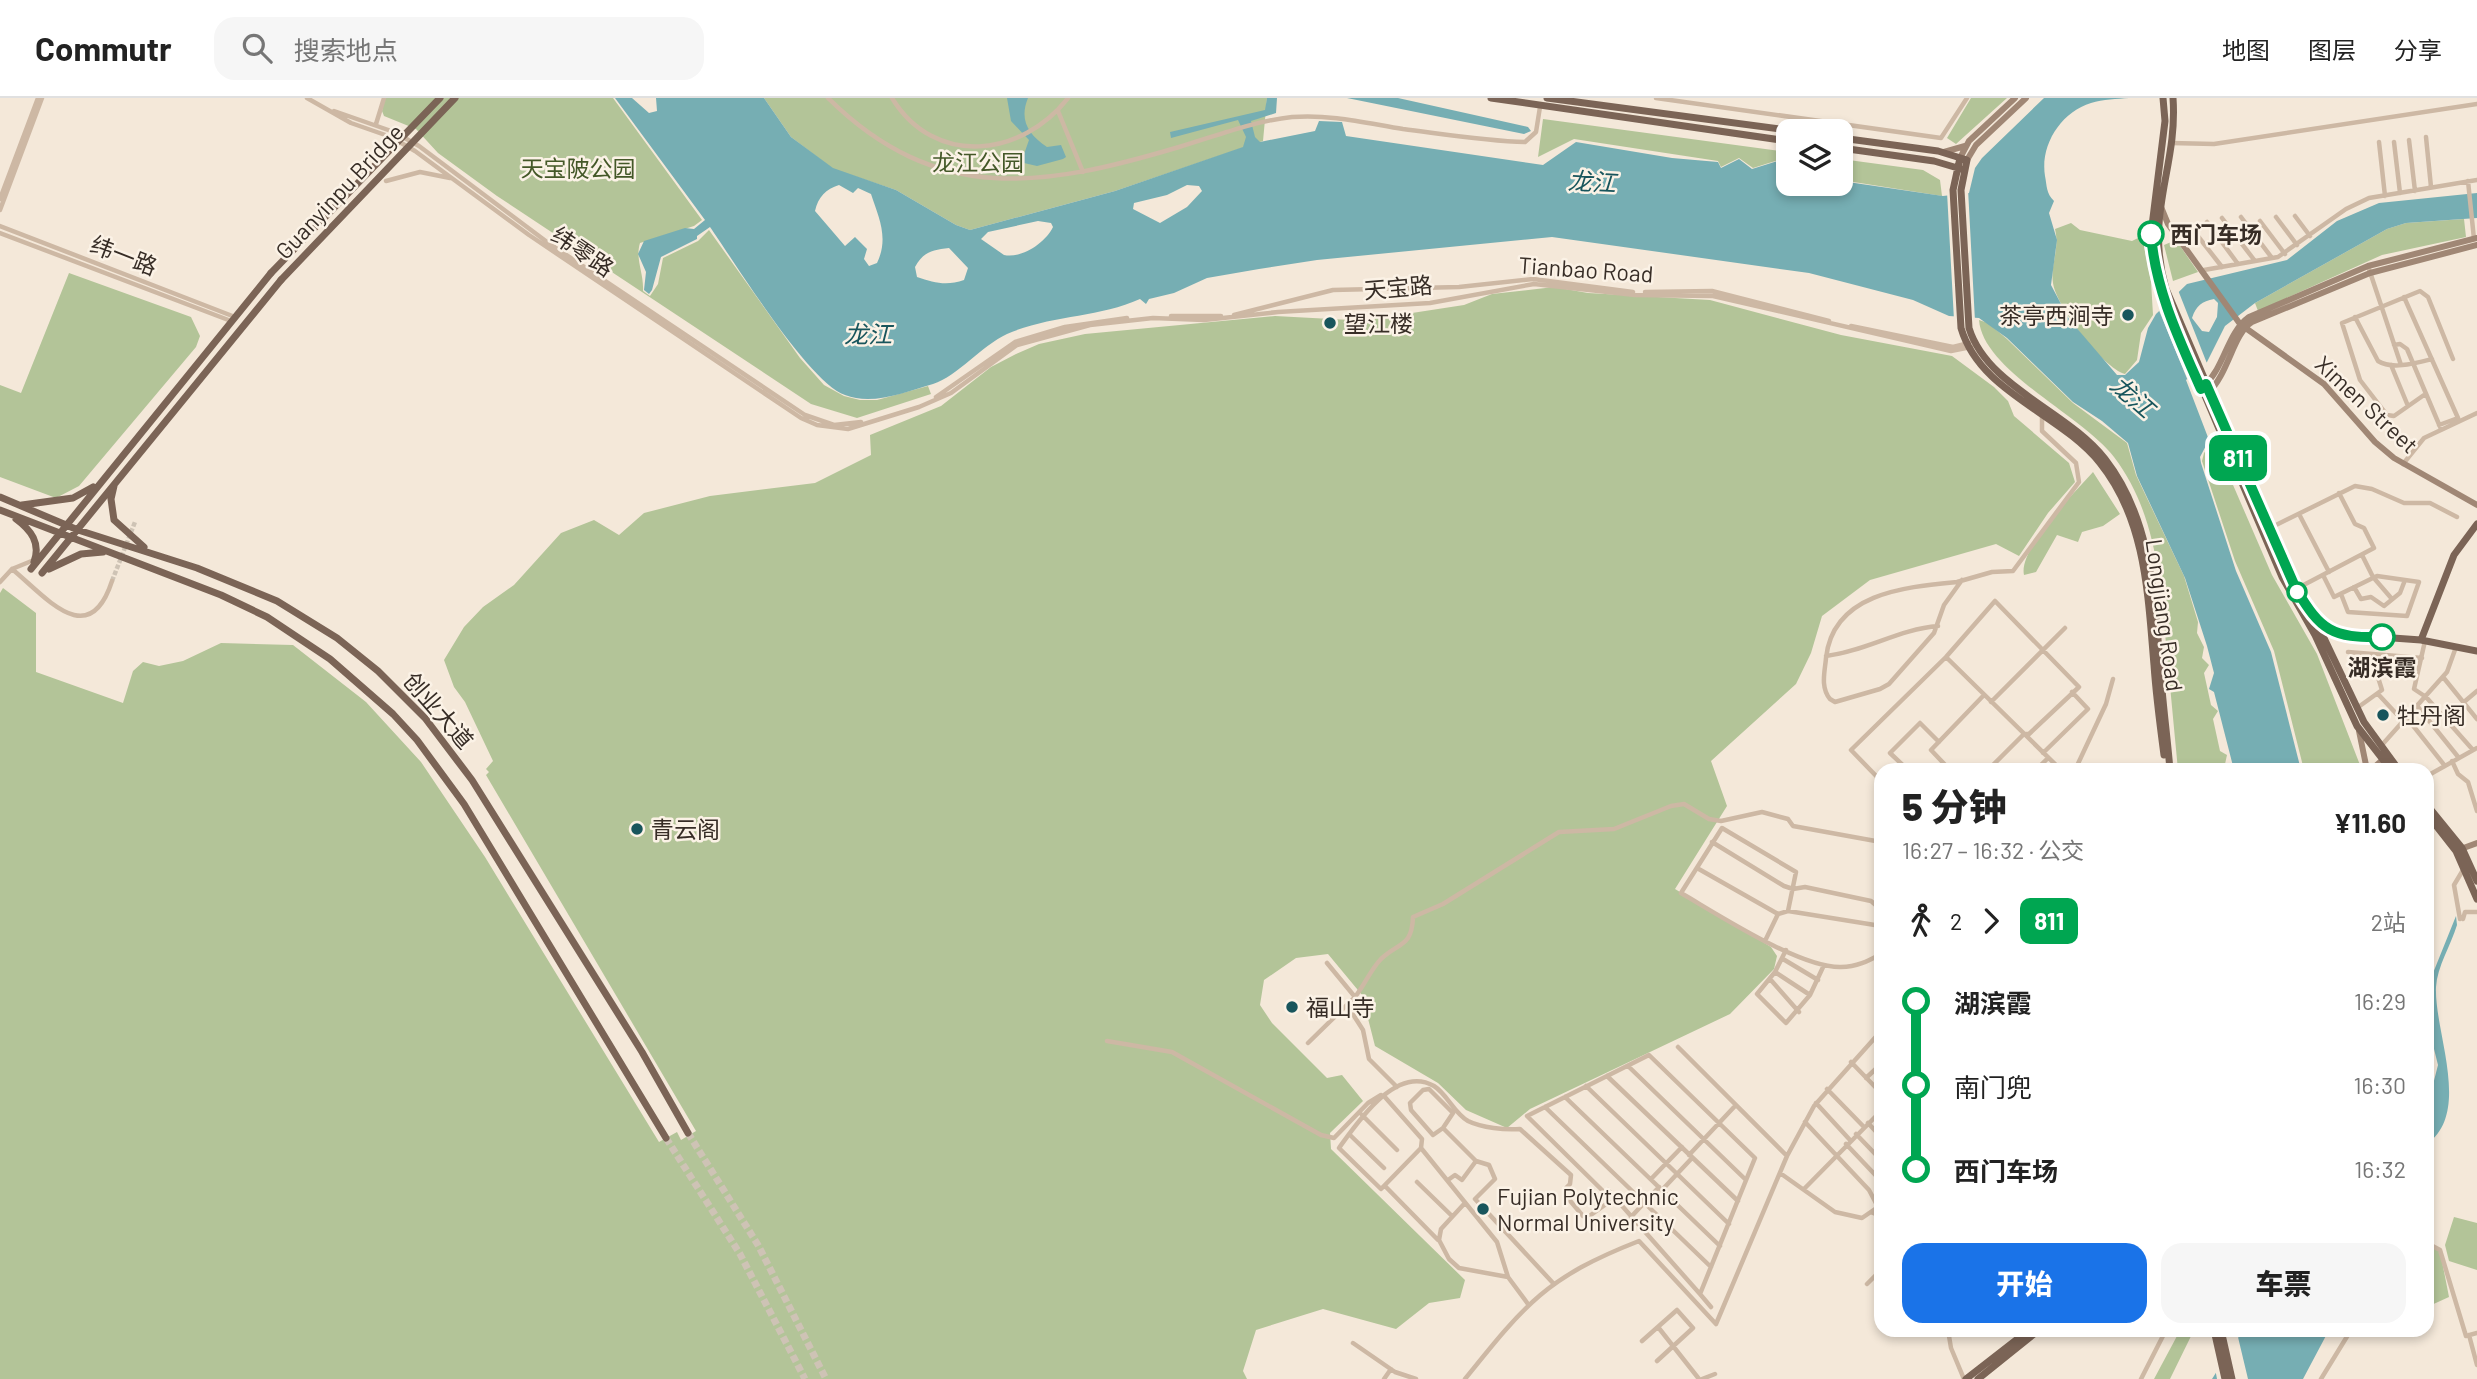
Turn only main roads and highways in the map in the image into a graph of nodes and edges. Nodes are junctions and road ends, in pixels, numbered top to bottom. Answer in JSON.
{"nodes":[{"id":1,"x":440,"y":98,"type":"edge"},
{"id":2,"x":455,"y":98,"type":"edge"},
{"id":3,"x":1491,"y":98,"type":"edge"},
{"id":4,"x":1547,"y":98,"type":"edge"},
{"id":5,"x":2163,"y":98,"type":"edge"},
{"id":6,"x":2173,"y":98,"type":"edge"},
{"id":7,"x":1536,"y":103,"type":"edge"},
{"id":8,"x":1776,"y":128,"type":"edge"},
{"id":9,"x":1776,"y":139,"type":"edge"},
{"id":10,"x":1853,"y":140,"type":"edge"},
{"id":11,"x":1853,"y":150,"type":"edge"},
{"id":12,"x":1934,"y":161,"type":"junction"},
{"id":13,"x":1960,"y":169,"type":"junction"},
{"id":14,"x":1954,"y":181,"type":"junction"},
{"id":15,"x":1957,"y":190,"type":"junction"},
{"id":16,"x":2166,"y":297,"type":"junction"},
{"id":17,"x":1970,"y":345,"type":"junction"},
{"id":18,"x":2205,"y":391,"type":"junction"},
{"id":19,"x":105,"y":478,"type":"junction"},
{"id":20,"x":115,"y":483,"type":"junction"},
{"id":21,"x":0,"y":497,"type":"edge"},
{"id":22,"x":21,"y":505,"type":"junction"},
{"id":23,"x":3,"y":511,"type":"edge"},
{"id":24,"x":67,"y":525,"type":"junction"},
{"id":25,"x":2477,"y":527,"type":"edge"},
{"id":26,"x":78,"y":530,"type":"junction"},
{"id":27,"x":62,"y":533,"type":"junction"},
{"id":28,"x":71,"y":538,"type":"junction"},
{"id":29,"x":147,"y":550,"type":"junction"},
{"id":30,"x":111,"y":552,"type":"junction"},
{"id":31,"x":2314,"y":620,"type":"junction"},
{"id":32,"x":2423,"y":641,"type":"junction"},
{"id":33,"x":2477,"y":651,"type":"edge"},
{"id":34,"x":2167,"y":763,"type":"edge"},
{"id":35,"x":2167,"y":763,"type":"edge"},
{"id":36,"x":2387,"y":763,"type":"edge"},
{"id":37,"x":2434,"y":815,"type":"edge"},
{"id":38,"x":2434,"y":822,"type":"edge"},
{"id":39,"x":2459,"y":850,"type":"junction"},
{"id":40,"x":2477,"y":881,"type":"edge"},
{"id":41,"x":2477,"y":900,"type":"edge"},
{"id":42,"x":688,"y":1133,"type":"tunnel mouth"},
{"id":43,"x":666,"y":1138,"type":"tunnel mouth"},
{"id":44,"x":2020,"y":1337,"type":"edge"},
{"id":45,"x":2030,"y":1337,"type":"edge"},
{"id":46,"x":2216,"y":1337,"type":"edge"},
{"id":47,"x":2223,"y":1337,"type":"edge"},
{"id":48,"x":1965,"y":1379,"type":"edge"},
{"id":49,"x":1978,"y":1379,"type":"edge"},
{"id":50,"x":2225,"y":1379,"type":"edge"},
{"id":51,"x":2232,"y":1379,"type":"edge"}],
"edges":[{"from":1,"to":19,"type":"main road","name":"Guanyinpu Bridge","bridge":true},
{"from":2,"to":20,"type":"main road","name":"Guanyinpu Bridge","bridge":true},
{"from":3,"to":7,"type":"main road"},
{"from":4,"to":8,"type":"main road"},
{"from":5,"to":16,"type":"main road"},
{"from":6,"to":16,"type":"main road"},
{"from":7,"to":9,"type":"main road"},
{"from":10,"to":13,"type":"main road","name":"Longjiang Road"},
{"from":11,"to":12,"type":"main road"},
{"from":12,"to":13,"type":"main road"},
{"from":12,"to":14,"type":"main road"},
{"from":13,"to":14,"type":"main road","name":"Longjiang Road"},
{"from":13,"to":15,"type":"main road","name":"Longjiang Road"},
{"from":14,"to":15,"type":"main road","name":"Longjiang Road"},
{"from":15,"to":17,"type":"main road","name":"Longjiang Road"},
{"from":16,"to":18,"type":"main road"},
{"from":17,"to":34,"type":"main road","name":"Longjiang Road"},
{"from":17,"to":35,"type":"main road","name":"Longjiang Road"},
{"from":18,"to":31,"type":"main road"},
{"from":18,"to":36,"type":"main road"},
{"from":19,"to":22,"type":"main road"},
{"from":19,"to":24,"type":"main road","name":"Guanyinpu Bridge"},
{"from":20,"to":26,"type":"main road","name":"Guanyinpu Bridge"},
{"from":20,"to":29,"type":"main road"},
{"from":21,"to":22,"type":"main road","name":"创业大道"},
{"from":22,"to":24,"type":"main road","name":"创业大道"},
{"from":23,"to":27,"type":"main road","name":"创业大道"},
{"from":23,"to":27,"type":"main road","name":"Guanyinpu Bridge"},
{"from":24,"to":26,"type":"main road","name":"创业大道"},
{"from":24,"to":27,"type":"main road","name":"Guanyinpu Bridge"},
{"from":25,"to":32,"type":"main road"},
{"from":26,"to":28,"type":"main road","name":"Guanyinpu Bridge"},
{"from":26,"to":29,"type":"main road","name":"创业大道"},
{"from":27,"to":28,"type":"main road","name":"创业大道"},
{"from":28,"to":30,"type":"main road","name":"创业大道"},
{"from":28,"to":30,"type":"main road","name":"Guanyinpu Bridge"},
{"from":29,"to":42,"type":"main road","name":"创业大道"},
{"from":30,"to":43,"type":"main road","name":"创业大道"},
{"from":31,"to":32,"type":"main road"},
{"from":31,"to":36,"type":"main road"},
{"from":32,"to":33,"type":"main road"},
{"from":37,"to":39,"type":"main road"},
{"from":38,"to":39,"type":"main road"},
{"from":39,"to":40,"type":"main road"},
{"from":39,"to":41,"type":"main road"},
{"from":44,"to":48,"type":"main road"},
{"from":45,"to":49,"type":"main road"},
{"from":46,"to":50,"type":"main road"},
{"from":47,"to":51,"type":"main road"}]}
